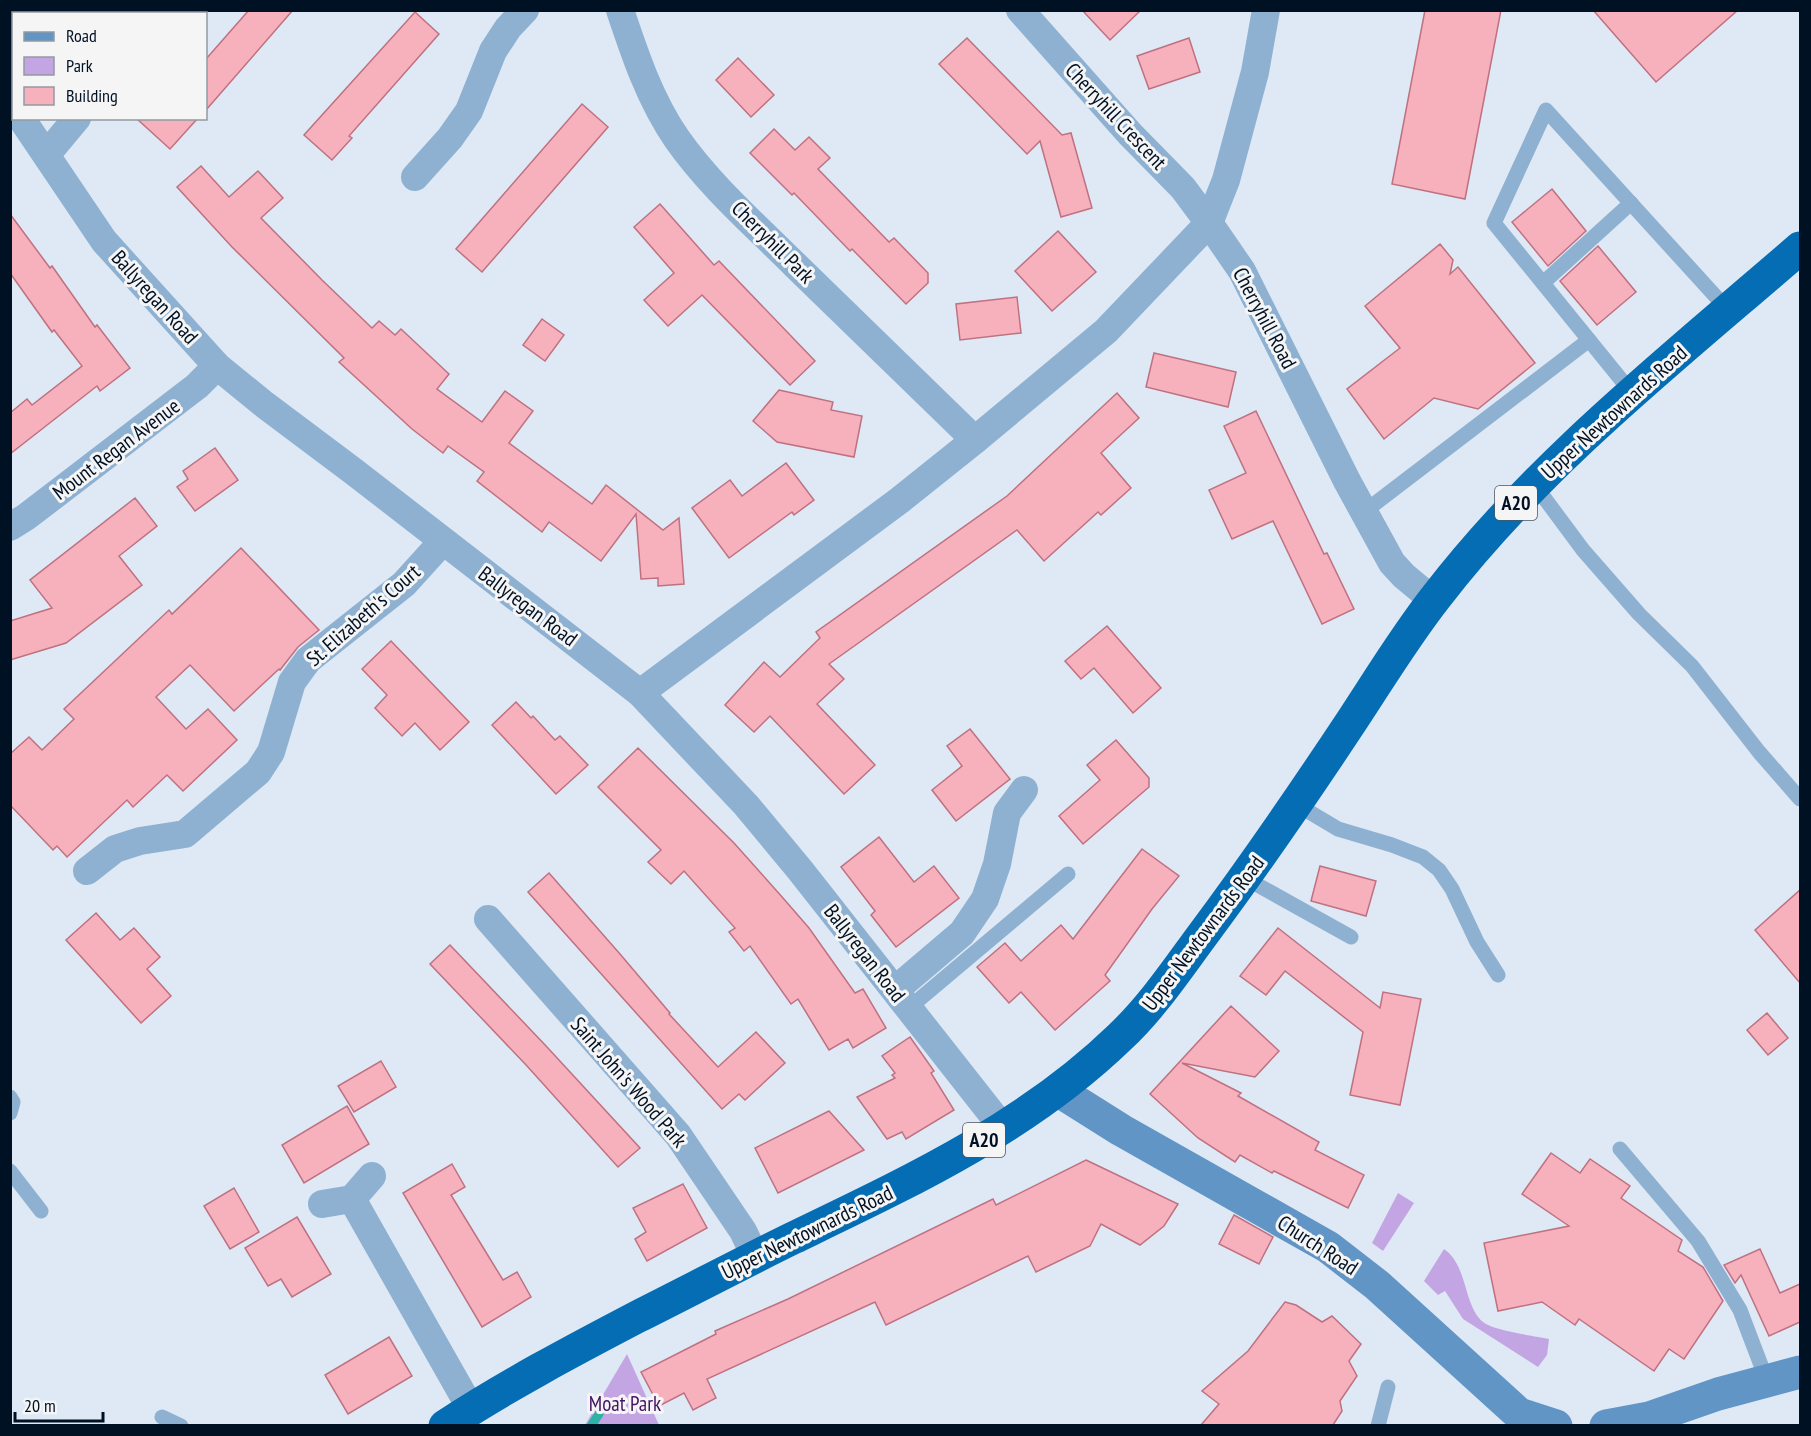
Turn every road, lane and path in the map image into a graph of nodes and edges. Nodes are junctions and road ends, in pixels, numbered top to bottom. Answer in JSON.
{"nodes":[{"id":1,"x":525,"y":10,"type":"edge"},
{"id":2,"x":620,"y":10,"type":"edge"},
{"id":3,"x":1020,"y":10,"type":"edge"},
{"id":4,"x":1266,"y":10,"type":"edge"},
{"id":5,"x":22,"y":120,"type":"edge"},
{"id":6,"x":75,"y":120,"type":"edge"},
{"id":7,"x":47,"y":154,"type":"junction"},
{"id":8,"x":415,"y":177,"type":"dead end"},
{"id":9,"x":1631,"y":203,"type":"junction"},
{"id":10,"x":1209,"y":223,"type":"junction"},
{"id":11,"x":1800,"y":248,"type":"edge"},
{"id":12,"x":1543,"y":283,"type":"junction"},
{"id":13,"x":1728,"y":310,"type":"junction"},
{"id":14,"x":1589,"y":340,"type":"junction"},
{"id":15,"x":217,"y":366,"type":"junction"},
{"id":16,"x":1632,"y":393,"type":"junction"},
{"id":17,"x":975,"y":440,"type":"junction"},
{"id":18,"x":1534,"y":484,"type":"junction"},
{"id":19,"x":1364,"y":512,"type":"junction"},
{"id":20,"x":10,"y":527,"type":"edge"},
{"id":21,"x":443,"y":541,"type":"junction"},
{"id":22,"x":1433,"y":600,"type":"junction"},
{"id":23,"x":640,"y":693,"type":"junction"},
{"id":24,"x":1024,"y":790,"type":"dead end"},
{"id":25,"x":1800,"y":799,"type":"edge"},
{"id":26,"x":1296,"y":804,"type":"junction"},
{"id":27,"x":87,"y":871,"type":"dead end"},
{"id":28,"x":1068,"y":874,"type":"dead end"},
{"id":29,"x":1245,"y":878,"type":"junction"},
{"id":30,"x":488,"y":919,"type":"dead end"},
{"id":31,"x":1351,"y":937,"type":"dead end"},
{"id":32,"x":1498,"y":975,"type":"dead end"},
{"id":33,"x":902,"y":999,"type":"junction"},
{"id":34,"x":1059,"y":1091,"type":"junction"},
{"id":35,"x":10,"y":1097,"type":"edge"},
{"id":36,"x":10,"y":1113,"type":"edge"},
{"id":37,"x":1004,"y":1128,"type":"junction"},
{"id":38,"x":1620,"y":1149,"type":"dead end"},
{"id":39,"x":10,"y":1171,"type":"edge"},
{"id":40,"x":372,"y":1176,"type":"dead end"},
{"id":41,"x":351,"y":1199,"type":"junction"},
{"id":42,"x":322,"y":1204,"type":"dead end"},
{"id":43,"x":41,"y":1211,"type":"dead end"},
{"id":44,"x":755,"y":1256,"type":"junction"},
{"id":45,"x":1800,"y":1372,"type":"edge"},
{"id":46,"x":1767,"y":1381,"type":"junction"},
{"id":47,"x":1388,"y":1387,"type":"dead end"},
{"id":48,"x":162,"y":1417,"type":"dead end"},
{"id":49,"x":458,"y":1417,"type":"edge"},
{"id":50,"x":1516,"y":1420,"type":"edge"},
{"id":51,"x":1663,"y":1420,"type":"edge"},
{"id":52,"x":182,"y":1425,"type":"edge"},
{"id":53,"x":1378,"y":1425,"type":"edge"},
{"id":54,"x":1556,"y":1425,"type":"edge"},
{"id":55,"x":1606,"y":1425,"type":"edge"}],
"edges":[{"from":1,"to":8,"type":"street"},
{"from":2,"to":17,"type":"street","name":"Cherryhill Park"},
{"from":3,"to":10,"type":"street","name":"Cherryhill Crescent"},
{"from":4,"to":10,"type":"street"},
{"from":5,"to":7,"type":"street","name":"Ballyregan Road"},
{"from":6,"to":7,"type":"street"},
{"from":7,"to":15,"type":"street","name":"Ballyregan Road"},
{"from":9,"to":12,"type":"lane"},
{"from":9,"to":12,"type":"lane"},
{"from":9,"to":13,"type":"lane"},
{"from":10,"to":17,"type":"street"},
{"from":10,"to":19,"type":"street","name":"Cherryhill Road"},
{"from":11,"to":13,"type":"highway","name":"Upper Newtownards Road","number":"A20"},
{"from":12,"to":14,"type":"lane"},
{"from":13,"to":16,"type":"highway","name":"Upper Newtownards Road","number":"A20"},
{"from":14,"to":16,"type":"lane"},
{"from":14,"to":19,"type":"lane"},
{"from":15,"to":20,"type":"street","name":"Mount Regan Avenue"},
{"from":15,"to":21,"type":"street","name":"Ballyregan Road"},
{"from":16,"to":18,"type":"highway","name":"Upper Newtownards Road","number":"A20"},
{"from":17,"to":23,"type":"street"},
{"from":18,"to":22,"type":"highway","name":"Upper Newtownards Road","number":"A20"},
{"from":18,"to":25,"type":"lane"},
{"from":19,"to":22,"type":"street","name":"Cherryhill Road"},
{"from":21,"to":23,"type":"street","name":"Ballyregan Road"},
{"from":21,"to":27,"type":"street","name":"St. Elizabeth's Court"},
{"from":22,"to":26,"type":"highway","name":"Upper Newtownards Road","number":"A20"},
{"from":23,"to":33,"type":"street","name":"Ballyregan Road"},
{"from":24,"to":33,"type":"street"},
{"from":26,"to":29,"type":"highway","name":"Upper Newtownards Road","number":"A20"},
{"from":26,"to":32,"type":"lane"},
{"from":28,"to":33,"type":"lane"},
{"from":29,"to":31,"type":"lane"},
{"from":29,"to":34,"type":"highway","name":"Upper Newtownards Road","number":"A20"},
{"from":30,"to":44,"type":"street","name":"Saint John's Wood Park"},
{"from":33,"to":37,"type":"street","name":"Ballyregan Road"},
{"from":34,"to":37,"type":"highway","name":"Upper Newtownards Road","number":"A20"},
{"from":34,"to":50,"type":"street","name":"Church Road"},
{"from":35,"to":36,"type":"lane"},
{"from":37,"to":44,"type":"highway","name":"Upper Newtownards Road","number":"A20"},
{"from":38,"to":46,"type":"lane"},
{"from":39,"to":43,"type":"lane"},
{"from":40,"to":41,"type":"street"},
{"from":41,"to":42,"type":"street"},
{"from":41,"to":49,"type":"street"},
{"from":44,"to":49,"type":"highway","name":"Upper Newtownards Road","number":"A20"},
{"from":45,"to":46,"type":"street"},
{"from":46,"to":51,"type":"street"},
{"from":47,"to":53,"type":"lane"},
{"from":48,"to":52,"type":"lane"},
{"from":50,"to":54,"type":"street","name":"Church Road"},
{"from":51,"to":55,"type":"street"}]}
